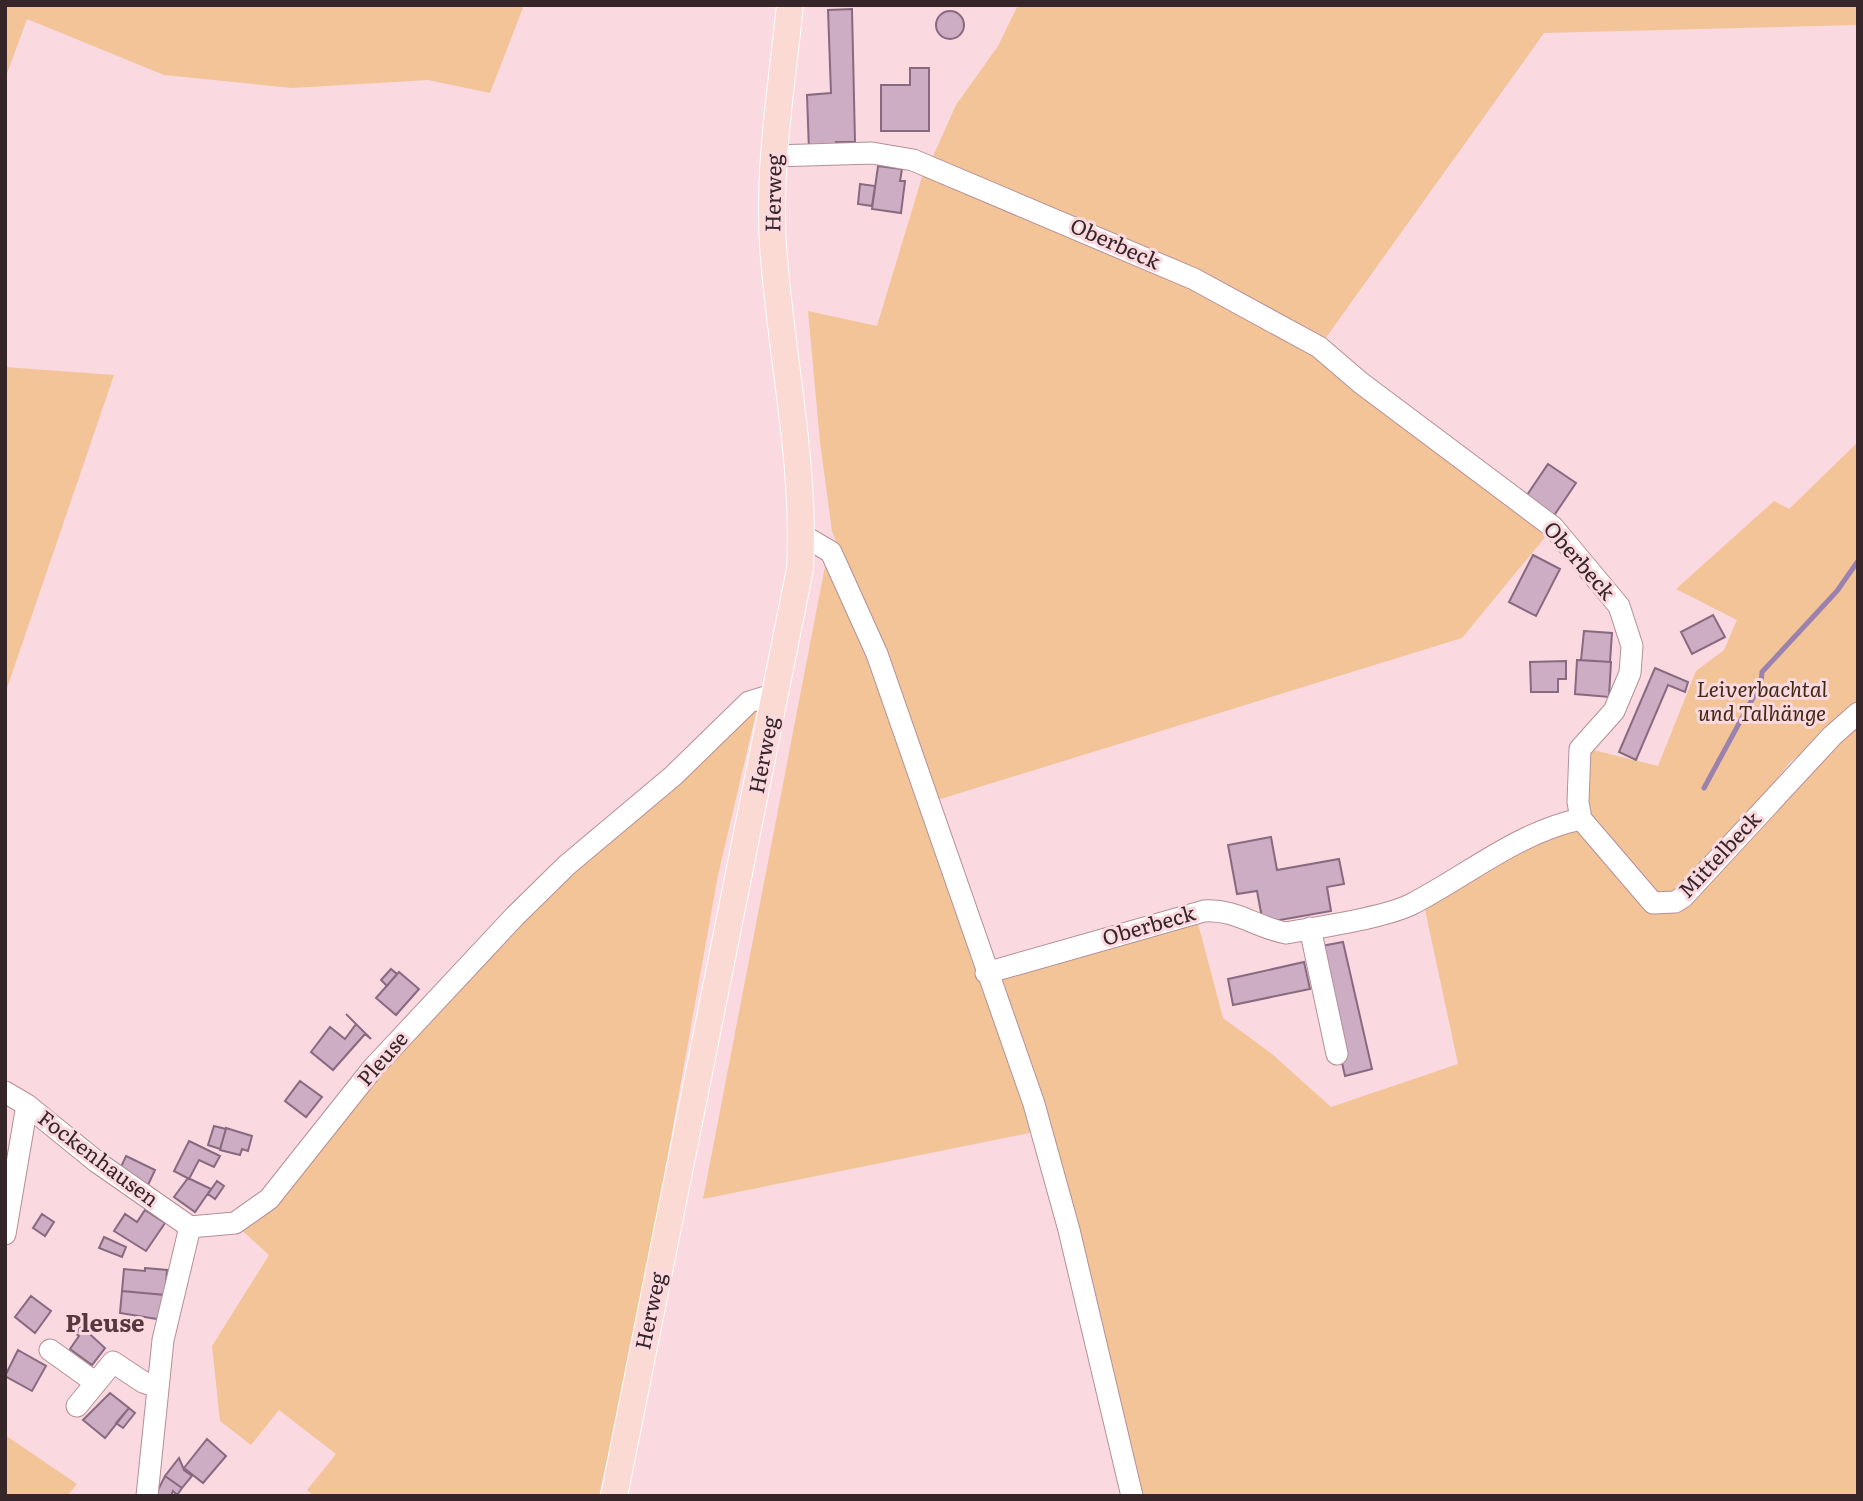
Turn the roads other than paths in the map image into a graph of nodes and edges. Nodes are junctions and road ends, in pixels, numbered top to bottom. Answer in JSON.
{"nodes":[{"id":1,"x":790,"y":5,"type":"edge"},
{"id":2,"x":774,"y":156,"type":"junction"},
{"id":3,"x":802,"y":535,"type":"junction"},
{"id":4,"x":776,"y":694,"type":"junction"},
{"id":5,"x":1858,"y":713,"type":"edge"},
{"id":6,"x":1581,"y":820,"type":"junction"},
{"id":7,"x":1310,"y":928,"type":"junction"},
{"id":8,"x":986,"y":973,"type":"junction"},
{"id":9,"x":1337,"y":1054,"type":"dead end"},
{"id":10,"x":5,"y":1092,"type":"edge"},
{"id":11,"x":27,"y":1105,"type":"junction"},
{"id":12,"x":190,"y":1227,"type":"junction"},
{"id":13,"x":5,"y":1234,"type":"edge"},
{"id":14,"x":51,"y":1350,"type":"dead end"},
{"id":15,"x":96,"y":1383,"type":"junction"},
{"id":16,"x":158,"y":1387,"type":"junction"},
{"id":17,"x":77,"y":1406,"type":"dead end"},
{"id":18,"x":147,"y":1496,"type":"edge"},
{"id":19,"x":614,"y":1496,"type":"edge"},
{"id":20,"x":1132,"y":1496,"type":"edge"}],
"edges":[{"from":1,"to":2,"type":"main road","name":"Herweg"},
{"from":2,"to":3,"type":"main road","name":"Herweg"},
{"from":2,"to":6,"type":"street","name":"Oberbeck"},
{"from":3,"to":4,"type":"main road","name":"Herweg"},
{"from":3,"to":8,"type":"street"},
{"from":4,"to":12,"type":"street","name":"Pleuse"},
{"from":4,"to":19,"type":"main road","name":"Herweg"},
{"from":5,"to":6,"type":"street","name":"Mittelbeck"},
{"from":6,"to":7,"type":"street","name":"Oberbeck"},
{"from":7,"to":8,"type":"street","name":"Oberbeck"},
{"from":7,"to":9,"type":"street"},
{"from":8,"to":20,"type":"street"},
{"from":10,"to":11,"type":"street","name":"Fockenhausen"},
{"from":11,"to":12,"type":"street","name":"Fockenhausen"},
{"from":11,"to":13,"type":"street"},
{"from":12,"to":16,"type":"street"},
{"from":14,"to":15,"type":"street"},
{"from":15,"to":16,"type":"street"},
{"from":15,"to":17,"type":"street"},
{"from":16,"to":18,"type":"street"}]}
